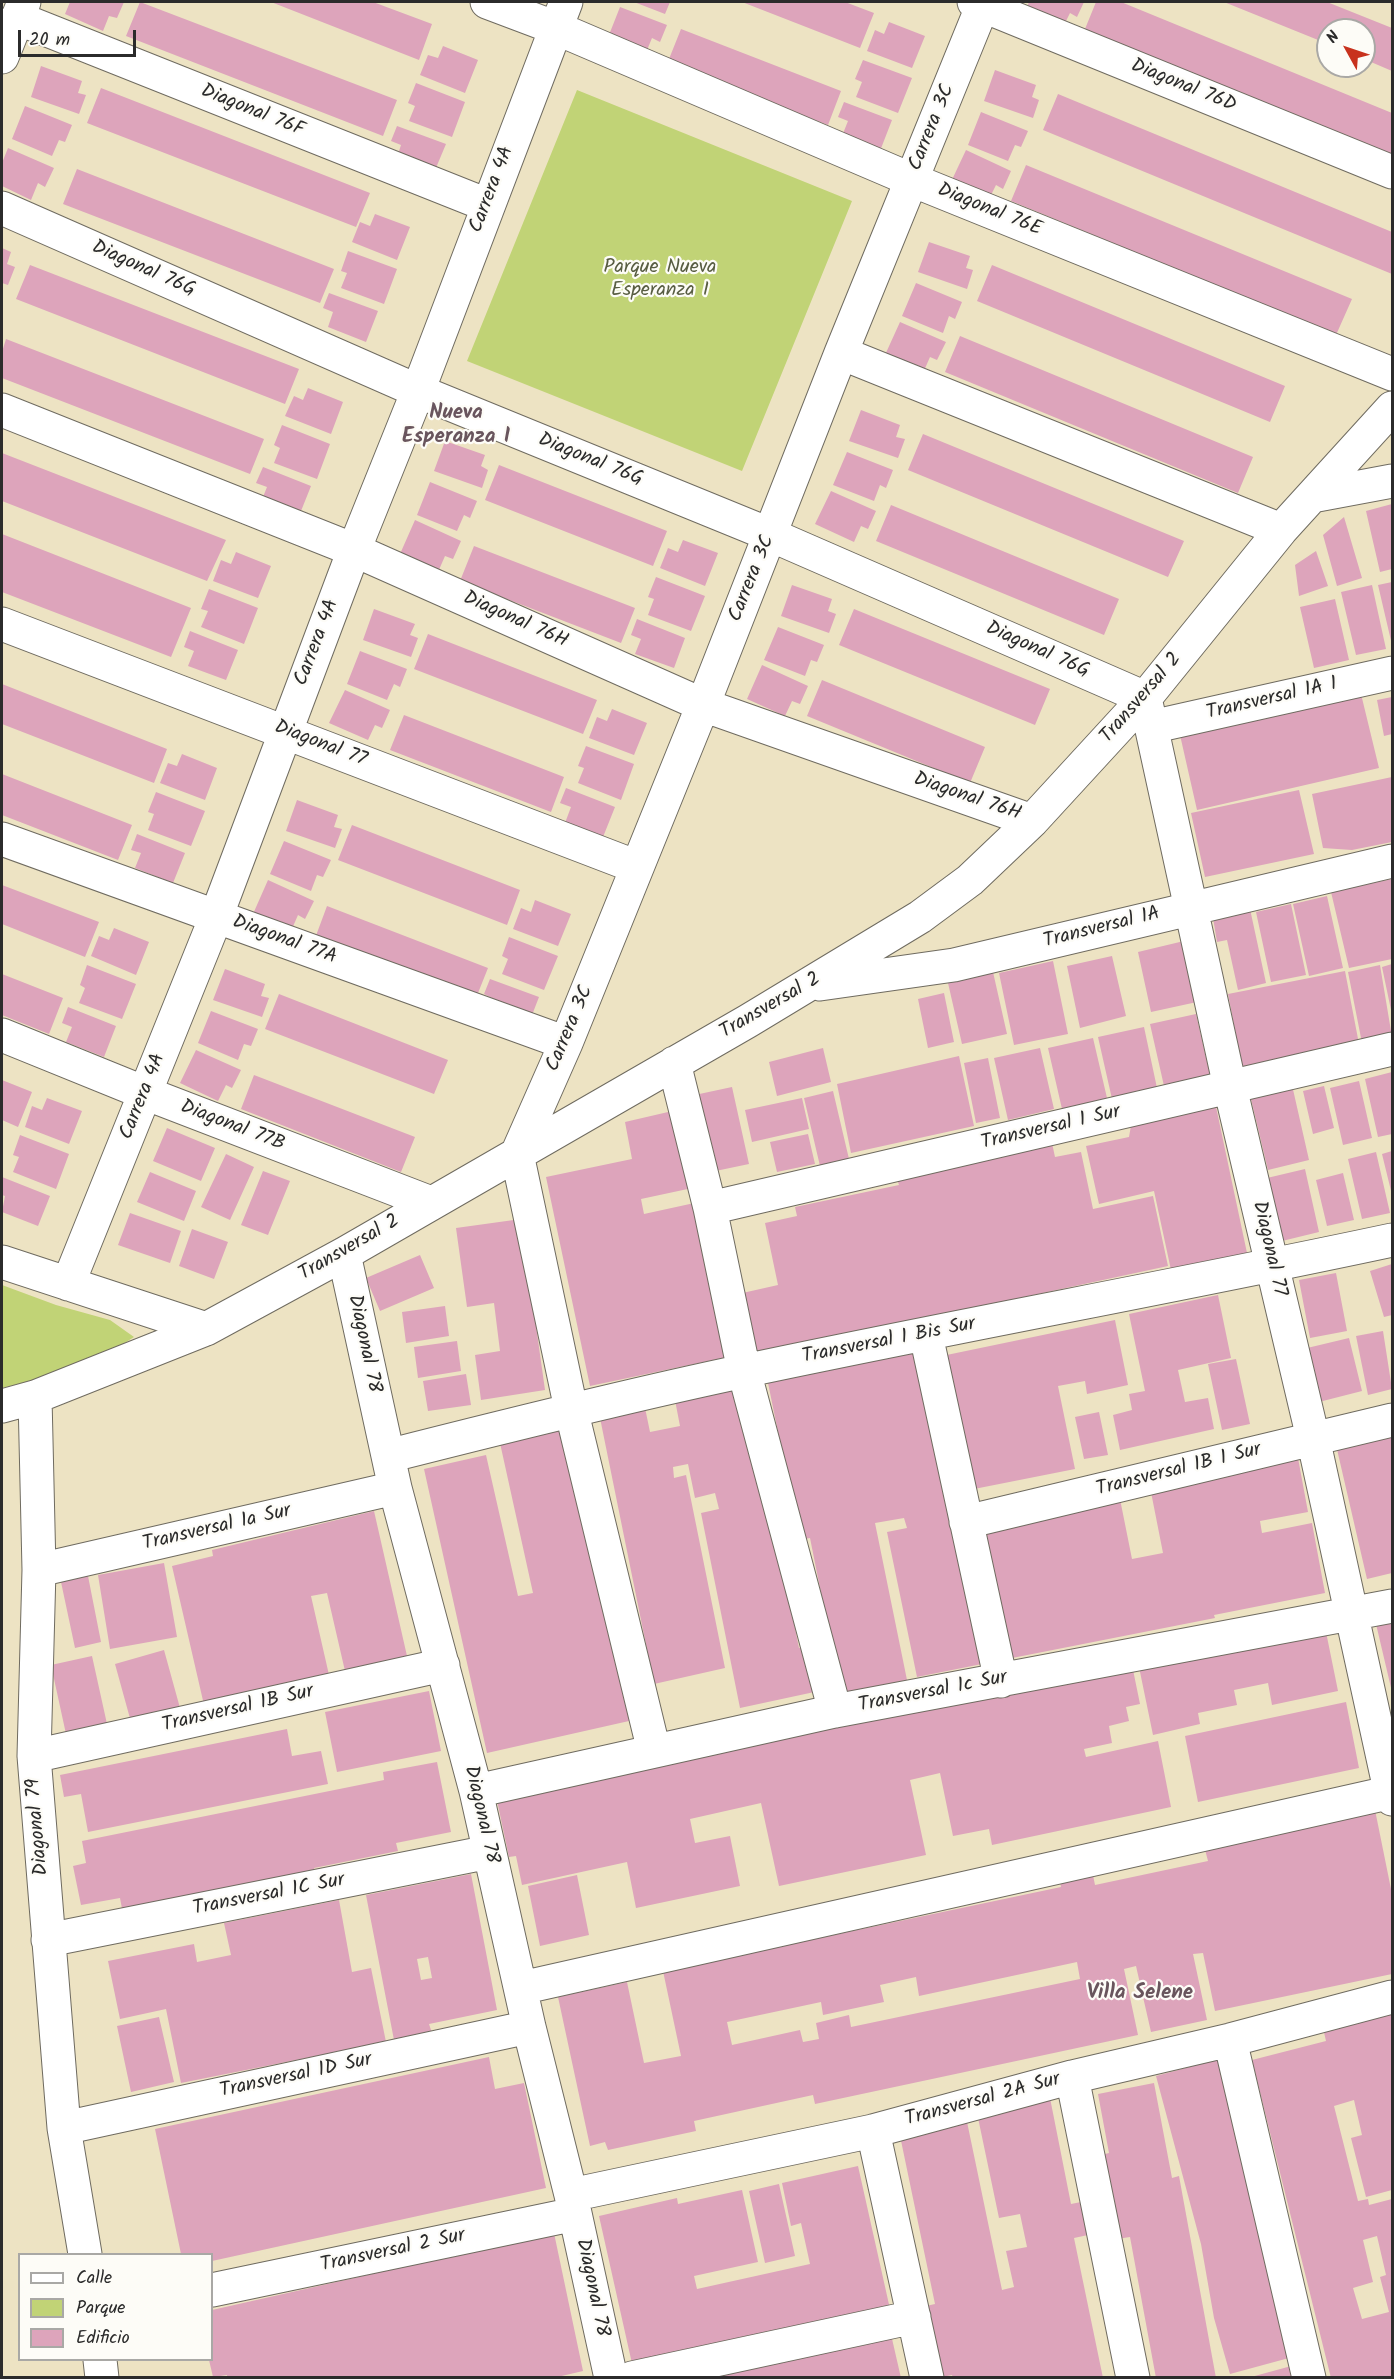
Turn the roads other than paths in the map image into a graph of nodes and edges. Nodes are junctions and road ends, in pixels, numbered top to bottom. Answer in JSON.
{"nodes":[{"id":1,"x":487,"y":2,"type":"edge"},
{"id":2,"x":980,"y":3,"type":"edge"},
{"id":3,"x":21,"y":10,"type":"edge"},
{"id":4,"x":561,"y":15,"type":"edge"},
{"id":5,"x":2,"y":57,"type":"edge"},
{"id":6,"x":1392,"y":171,"type":"edge"},
{"id":7,"x":912,"y":180,"type":"junction"},
{"id":8,"x":487,"y":206,"type":"junction"},
{"id":9,"x":2,"y":208,"type":"edge"},
{"id":10,"x":841,"y":353,"type":"junction"},
{"id":11,"x":1392,"y":374,"type":"edge"},
{"id":12,"x":418,"y":391,"type":"junction"},
{"id":13,"x":1392,"y":408,"type":"edge"},
{"id":14,"x":2,"y":410,"type":"edge"},
{"id":15,"x":1392,"y":481,"type":"edge"},
{"id":16,"x":1312,"y":496,"type":"junction"},
{"id":17,"x":1281,"y":530,"type":"junction"},
{"id":18,"x":771,"y":535,"type":"junction"},
{"id":19,"x":354,"y":550,"type":"junction"},
{"id":20,"x":2,"y":624,"type":"edge"},
{"id":21,"x":1392,"y":672,"type":"edge"},
{"id":22,"x":703,"y":705,"type":"junction"},
{"id":23,"x":1148,"y":712,"type":"junction"},
{"id":24,"x":285,"y":731,"type":"junction"},
{"id":25,"x":1032,"y":821,"type":"junction"},
{"id":26,"x":2,"y":839,"type":"edge"},
{"id":27,"x":1392,"y":861,"type":"edge"},
{"id":28,"x":637,"y":867,"type":"junction"},
{"id":29,"x":1192,"y":908,"type":"junction"},
{"id":30,"x":216,"y":916,"type":"junction"},
{"id":31,"x":809,"y":986,"type":"junction"},
{"id":32,"x":2,"y":1035,"type":"edge"},
{"id":33,"x":566,"y":1042,"type":"junction"},
{"id":34,"x":1392,"y":1049,"type":"edge"},
{"id":35,"x":674,"y":1064,"type":"junction"},
{"id":36,"x":1230,"y":1087,"type":"junction"},
{"id":37,"x":146,"y":1093,"type":"junction"},
{"id":38,"x":517,"y":1154,"type":"junction"},
{"id":39,"x":431,"y":1203,"type":"junction"},
{"id":40,"x":710,"y":1208,"type":"junction"},
{"id":41,"x":1392,"y":1240,"type":"edge"},
{"id":42,"x":344,"y":1254,"type":"junction"},
{"id":43,"x":2,"y":1262,"type":"edge"},
{"id":44,"x":1272,"y":1266,"type":"junction"},
{"id":45,"x":69,"y":1284,"type":"junction"},
{"id":46,"x":207,"y":1329,"type":"junction"},
{"id":47,"x":926,"y":1335,"type":"junction"},
{"id":48,"x":744,"y":1371,"type":"junction"},
{"id":49,"x":35,"y":1397,"type":"junction"},
{"id":50,"x":2,"y":1406,"type":"edge"},
{"id":51,"x":571,"y":1409,"type":"junction"},
{"id":52,"x":1392,"y":1420,"type":"edge"},
{"id":53,"x":1312,"y":1438,"type":"junction"},
{"id":54,"x":388,"y":1456,"type":"junction"},
{"id":55,"x":395,"y":1488,"type":"junction"},
{"id":56,"x":966,"y":1522,"type":"junction"},
{"id":57,"x":39,"y":1570,"type":"junction"},
{"id":58,"x":1392,"y":1606,"type":"edge"},
{"id":59,"x":1353,"y":1614,"type":"junction"},
{"id":60,"x":443,"y":1665,"type":"junction"},
{"id":61,"x":1001,"y":1681,"type":"junction"},
{"id":62,"x":835,"y":1712,"type":"junction"},
{"id":63,"x":654,"y":1751,"type":"junction"},
{"id":64,"x":34,"y":1756,"type":"junction"},
{"id":65,"x":476,"y":1791,"type":"junction"},
{"id":66,"x":1392,"y":1794,"type":"edge"},
{"id":67,"x":489,"y":1852,"type":"junction"},
{"id":68,"x":48,"y":1940,"type":"junction"},
{"id":69,"x":521,"y":1988,"type":"junction"},
{"id":70,"x":1392,"y":1998,"type":"edge"},
{"id":71,"x":529,"y":2026,"type":"junction"},
{"id":72,"x":1230,"y":2040,"type":"junction"},
{"id":73,"x":1072,"y":2078,"type":"junction"},
{"id":74,"x":64,"y":2128,"type":"junction"},
{"id":75,"x":873,"y":2131,"type":"junction"},
{"id":76,"x":573,"y":2205,"type":"junction"},
{"id":77,"x":85,"y":2253,"type":"edge"},
{"id":78,"x":213,"y":2290,"type":"edge"},
{"id":79,"x":914,"y":2317,"type":"junction"},
{"id":80,"x":100,"y":2361,"type":"edge"},
{"id":81,"x":102,"y":2378,"type":"edge"},
{"id":82,"x":611,"y":2378,"type":"edge"},
{"id":83,"x":632,"y":2378,"type":"edge"},
{"id":84,"x":927,"y":2378,"type":"edge"},
{"id":85,"x":1133,"y":2378,"type":"edge"},
{"id":86,"x":1309,"y":2378,"type":"edge"}],
"edges":[{"from":1,"to":4,"type":"street","name":"Diagonal 76E"},
{"from":2,"to":6,"type":"street","name":"Diagonal 76D"},
{"from":2,"to":7,"type":"street","name":"Carrera 3C"},
{"from":3,"to":5,"type":"street"},
{"from":3,"to":8,"type":"street","name":"Diagonal 76F"},
{"from":4,"to":7,"type":"street","name":"Diagonal 76E"},
{"from":4,"to":8,"type":"street","name":"Carrera 4A"},
{"from":7,"to":10,"type":"street","name":"Carrera 3C"},
{"from":7,"to":11,"type":"street","name":"Diagonal 76E"},
{"from":8,"to":12,"type":"street","name":"Carrera 4A"},
{"from":9,"to":12,"type":"street","name":"Diagonal 76G"},
{"from":10,"to":17,"type":"street"},
{"from":10,"to":18,"type":"street","name":"Carrera 3C"},
{"from":12,"to":18,"type":"street","name":"Diagonal 76G"},
{"from":12,"to":19,"type":"street","name":"Carrera 4A"},
{"from":13,"to":16,"type":"street","name":"Transversal 2"},
{"from":14,"to":19,"type":"street","name":"Diagonal 76H"},
{"from":15,"to":16,"type":"street"},
{"from":16,"to":17,"type":"street","name":"Transversal 2"},
{"from":17,"to":23,"type":"street","name":"Transversal 2"},
{"from":18,"to":22,"type":"street","name":"Carrera 3C"},
{"from":18,"to":23,"type":"street","name":"Diagonal 76G"},
{"from":19,"to":22,"type":"street","name":"Diagonal 76H"},
{"from":19,"to":24,"type":"street","name":"Carrera 4A"},
{"from":20,"to":24,"type":"street","name":"Diagonal 77"},
{"from":21,"to":23,"type":"street","name":"Transversal 1A 1"},
{"from":22,"to":25,"type":"street","name":"Diagonal 76H"},
{"from":22,"to":28,"type":"street","name":"Carrera 3C"},
{"from":23,"to":25,"type":"street","name":"Transversal 2"},
{"from":23,"to":29,"type":"street","name":"Diagonal 77"},
{"from":24,"to":28,"type":"street","name":"Diagonal 77"},
{"from":24,"to":30,"type":"street","name":"Carrera 4A"},
{"from":25,"to":31,"type":"street","name":"Transversal 2"},
{"from":26,"to":30,"type":"street","name":"Diagonal 77A"},
{"from":27,"to":29,"type":"street","name":"Transversal 1A"},
{"from":28,"to":33,"type":"street","name":"Carrera 3C"},
{"from":29,"to":31,"type":"street","name":"Transversal 1A"},
{"from":29,"to":36,"type":"street","name":"Diagonal 77"},
{"from":30,"to":33,"type":"street","name":"Diagonal 77A"},
{"from":30,"to":37,"type":"street","name":"Carrera 4A"},
{"from":31,"to":35,"type":"street","name":"Transversal 2"},
{"from":32,"to":37,"type":"street","name":"Diagonal 77B"},
{"from":33,"to":38,"type":"street","name":"Carrera 3C"},
{"from":34,"to":36,"type":"street","name":"Transversal 1 Sur"},
{"from":35,"to":38,"type":"street","name":"Transversal 2"},
{"from":35,"to":40,"type":"street"},
{"from":36,"to":40,"type":"street","name":"Transversal 1 Sur"},
{"from":36,"to":44,"type":"street","name":"Diagonal 77"},
{"from":37,"to":39,"type":"street","name":"Diagonal 77B"},
{"from":37,"to":45,"type":"street","name":"Carrera 4A"},
{"from":38,"to":39,"type":"street","name":"Transversal 2"},
{"from":38,"to":51,"type":"street"},
{"from":39,"to":42,"type":"street","name":"Transversal 2"},
{"from":40,"to":48,"type":"street"},
{"from":41,"to":44,"type":"street","name":"Transversal 1 Bis Sur"},
{"from":42,"to":46,"type":"street","name":"Transversal 2"},
{"from":42,"to":54,"type":"street","name":"Diagonal 78"},
{"from":43,"to":45,"type":"street"},
{"from":44,"to":47,"type":"street","name":"Transversal 1 Bis Sur"},
{"from":44,"to":53,"type":"street","name":"Diagonal 77"},
{"from":45,"to":46,"type":"street"},
{"from":46,"to":49,"type":"street","name":"Transversal 2"},
{"from":47,"to":48,"type":"street","name":"Transversal 1 Bis Sur"},
{"from":47,"to":56,"type":"street"},
{"from":48,"to":51,"type":"street","name":"Transversal 1 Bis Sur"},
{"from":48,"to":62,"type":"street"},
{"from":49,"to":50,"type":"street","name":"Transversal 2"},
{"from":49,"to":57,"type":"street","name":"Diagonal 79"},
{"from":51,"to":54,"type":"street","name":"Transversal 1 Bis Sur"},
{"from":51,"to":63,"type":"street"},
{"from":52,"to":53,"type":"street","name":"Transversal 1B 1 Sur"},
{"from":53,"to":56,"type":"street","name":"Transversal 1B 1 Sur"},
{"from":53,"to":59,"type":"street","name":"Diagonal 77"},
{"from":54,"to":55,"type":"street","name":"Diagonal 78"},
{"from":55,"to":57,"type":"street","name":"Transversal 1a Sur"},
{"from":55,"to":60,"type":"street","name":"Diagonal 78"},
{"from":56,"to":61,"type":"street"},
{"from":57,"to":64,"type":"street","name":"Diagonal 79"},
{"from":58,"to":59,"type":"street","name":"Transversal 1c Sur"},
{"from":59,"to":61,"type":"street","name":"Transversal 1c Sur"},
{"from":59,"to":66,"type":"street","name":"Diagonal 77"},
{"from":60,"to":64,"type":"street","name":"Transversal 1B Sur"},
{"from":60,"to":65,"type":"street","name":"Diagonal 78"},
{"from":61,"to":62,"type":"street","name":"Transversal 1c Sur"},
{"from":62,"to":63,"type":"street","name":"Transversal 1c Sur"},
{"from":63,"to":65,"type":"street","name":"Transversal 1c Sur"},
{"from":64,"to":68,"type":"street","name":"Diagonal 79"},
{"from":65,"to":67,"type":"street","name":"Diagonal 78"},
{"from":66,"to":69,"type":"street"},
{"from":67,"to":68,"type":"street","name":"Transversal 1C Sur"},
{"from":67,"to":69,"type":"street","name":"Diagonal 78"},
{"from":68,"to":74,"type":"street","name":"Diagonal 79"},
{"from":69,"to":71,"type":"street","name":"Diagonal 78"},
{"from":70,"to":72,"type":"street","name":"Transversal 2A Sur"},
{"from":71,"to":74,"type":"street","name":"Transversal 1D Sur"},
{"from":71,"to":76,"type":"street","name":"Diagonal 78"},
{"from":72,"to":73,"type":"street","name":"Transversal 2A Sur"},
{"from":72,"to":86,"type":"street"},
{"from":73,"to":75,"type":"street","name":"Transversal 2A Sur"},
{"from":73,"to":85,"type":"street"},
{"from":74,"to":77,"type":"street","name":"Diagonal 79"},
{"from":75,"to":76,"type":"street","name":"Transversal 2A Sur"},
{"from":75,"to":79,"type":"street"},
{"from":76,"to":78,"type":"street","name":"Transversal 2 Sur"},
{"from":76,"to":82,"type":"street","name":"Diagonal 78"},
{"from":79,"to":83,"type":"street"},
{"from":79,"to":84,"type":"street"},
{"from":80,"to":81,"type":"street"}]}
